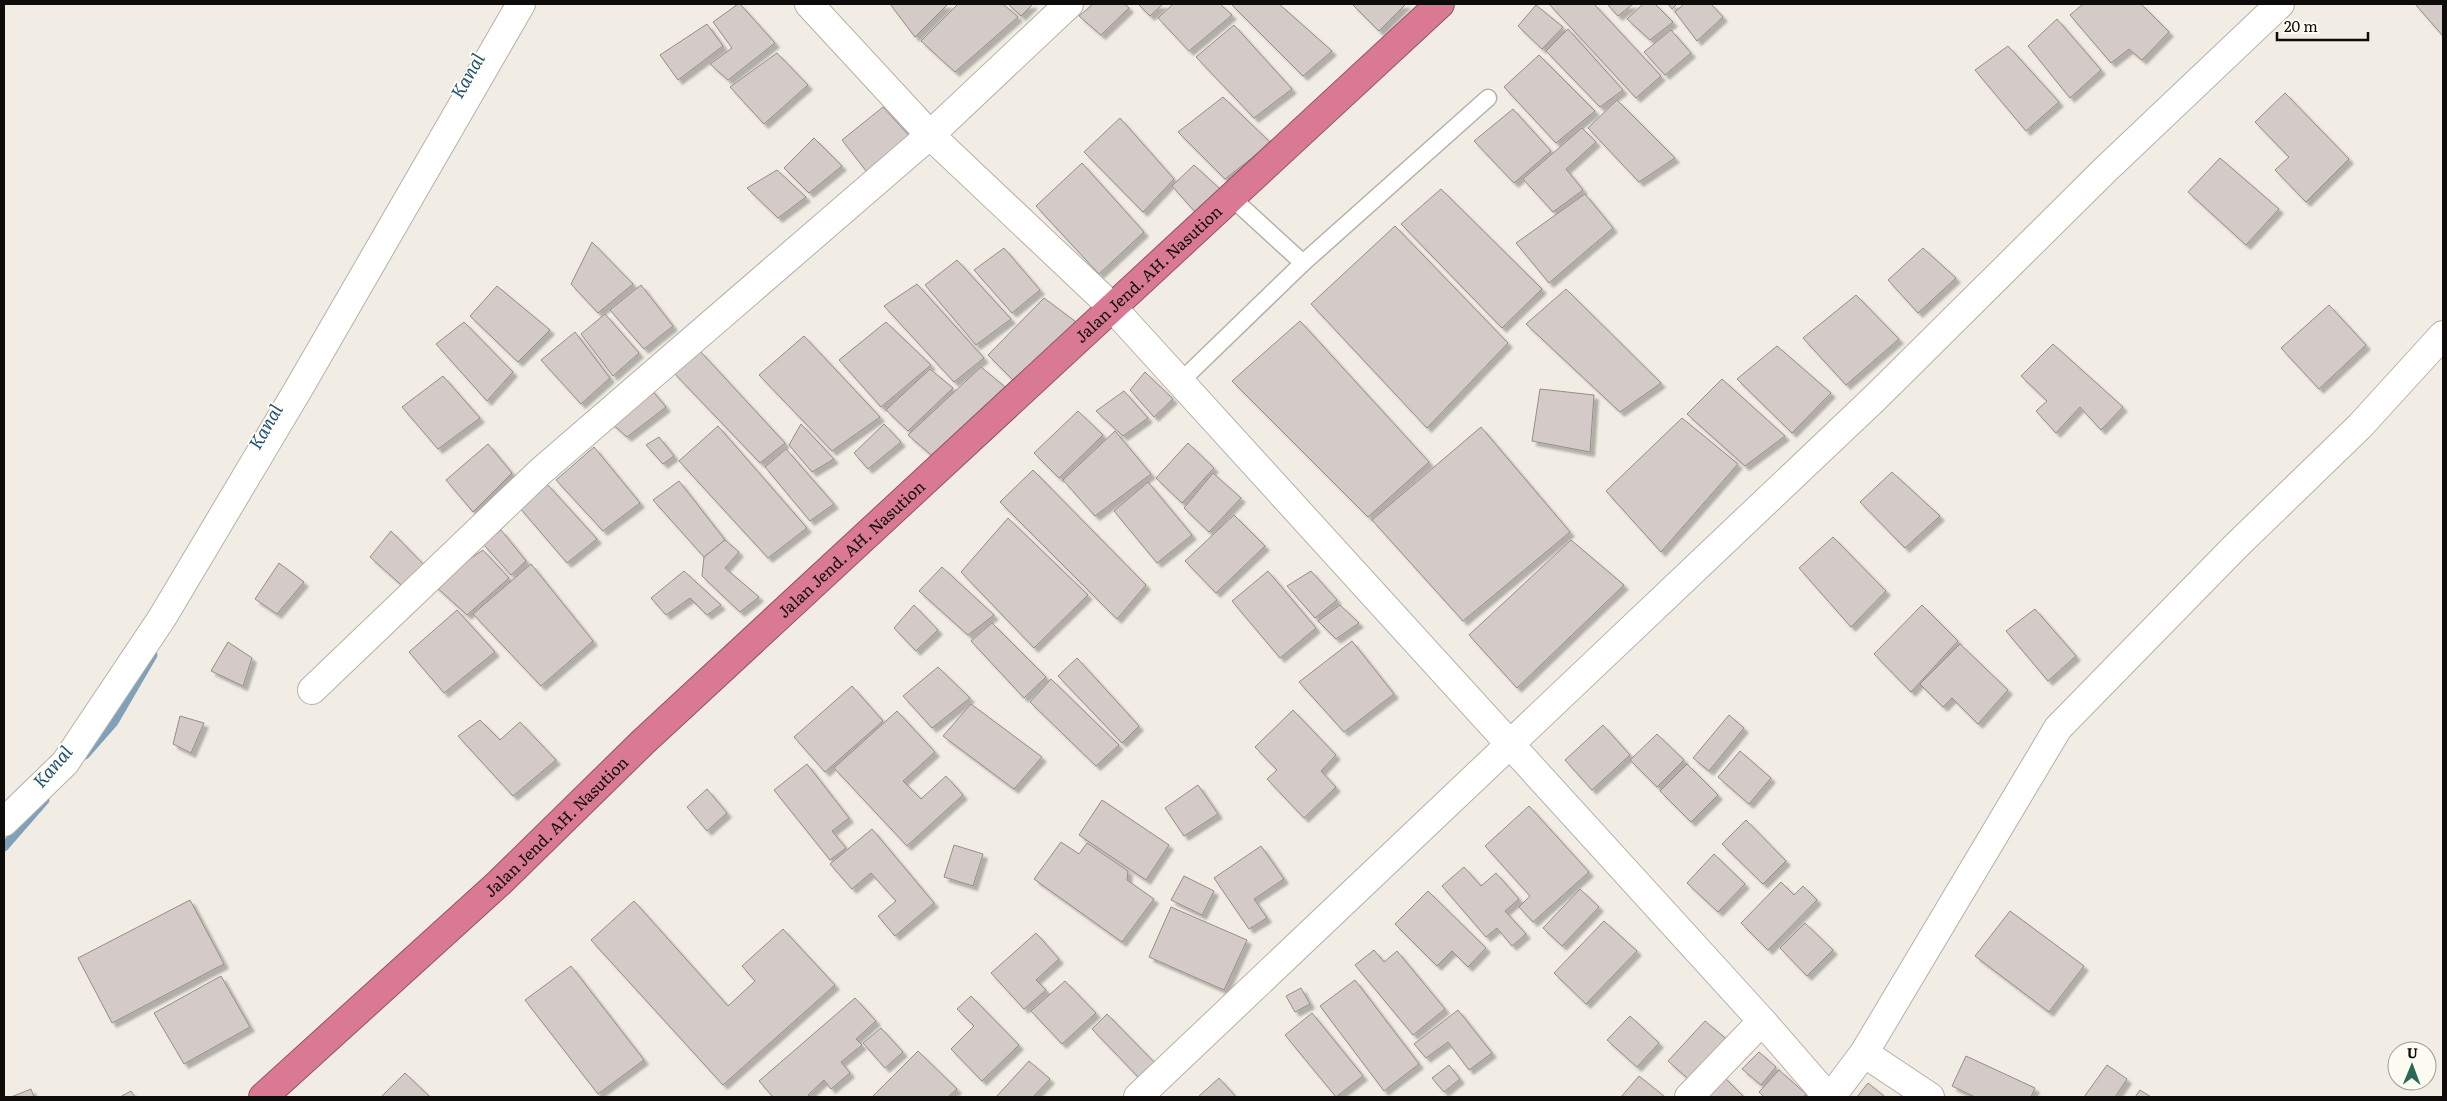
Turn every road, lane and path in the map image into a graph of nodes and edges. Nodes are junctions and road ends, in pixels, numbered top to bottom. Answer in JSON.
{"nodes":[{"id":1,"x":521,"y":4,"type":"edge"},
{"id":2,"x":809,"y":4,"type":"edge"},
{"id":3,"x":1069,"y":4,"type":"edge"},
{"id":4,"x":1440,"y":4,"type":"edge"},
{"id":5,"x":2280,"y":4,"type":"edge"},
{"id":6,"x":1488,"y":98,"type":"dead end"},
{"id":7,"x":930,"y":135,"type":"junction"},
{"id":8,"x":1232,"y":198,"type":"junction"},
{"id":9,"x":1303,"y":263,"type":"junction"},
{"id":10,"x":1112,"y":306,"type":"junction"},
{"id":11,"x":2443,"y":335,"type":"edge"},
{"id":12,"x":1180,"y":382,"type":"junction"},
{"id":13,"x":312,"y":690,"type":"dead end"},
{"id":14,"x":1509,"y":744,"type":"junction"},
{"id":15,"x":4,"y":822,"type":"edge"},
{"id":16,"x":1762,"y":1021,"type":"junction"},
{"id":17,"x":1864,"y":1053,"type":"junction"},
{"id":18,"x":264,"y":1097,"type":"edge"},
{"id":19,"x":1138,"y":1097,"type":"edge"},
{"id":20,"x":1689,"y":1097,"type":"edge"},
{"id":21,"x":1830,"y":1097,"type":"edge"},
{"id":22,"x":1930,"y":1097,"type":"edge"}],
"edges":[{"from":1,"to":15,"type":"street"},
{"from":2,"to":7,"type":"street"},
{"from":3,"to":7,"type":"street"},
{"from":4,"to":8,"type":"highway","name":"Jalan Jend. AH. Nasution"},
{"from":5,"to":14,"type":"street"},
{"from":6,"to":9,"type":"lane"},
{"from":7,"to":10,"type":"street"},
{"from":7,"to":13,"type":"street"},
{"from":8,"to":9,"type":"lane"},
{"from":8,"to":10,"type":"highway","name":"Jalan Jend. AH. Nasution"},
{"from":9,"to":12,"type":"lane"},
{"from":10,"to":12,"type":"street"},
{"from":10,"to":18,"type":"highway","name":"Jalan Jend. AH. Nasution"},
{"from":11,"to":17,"type":"street"},
{"from":12,"to":14,"type":"street"},
{"from":14,"to":16,"type":"street"},
{"from":14,"to":19,"type":"street"},
{"from":16,"to":20,"type":"street"},
{"from":16,"to":21,"type":"street"},
{"from":17,"to":21,"type":"street"},
{"from":17,"to":22,"type":"street"}]}
